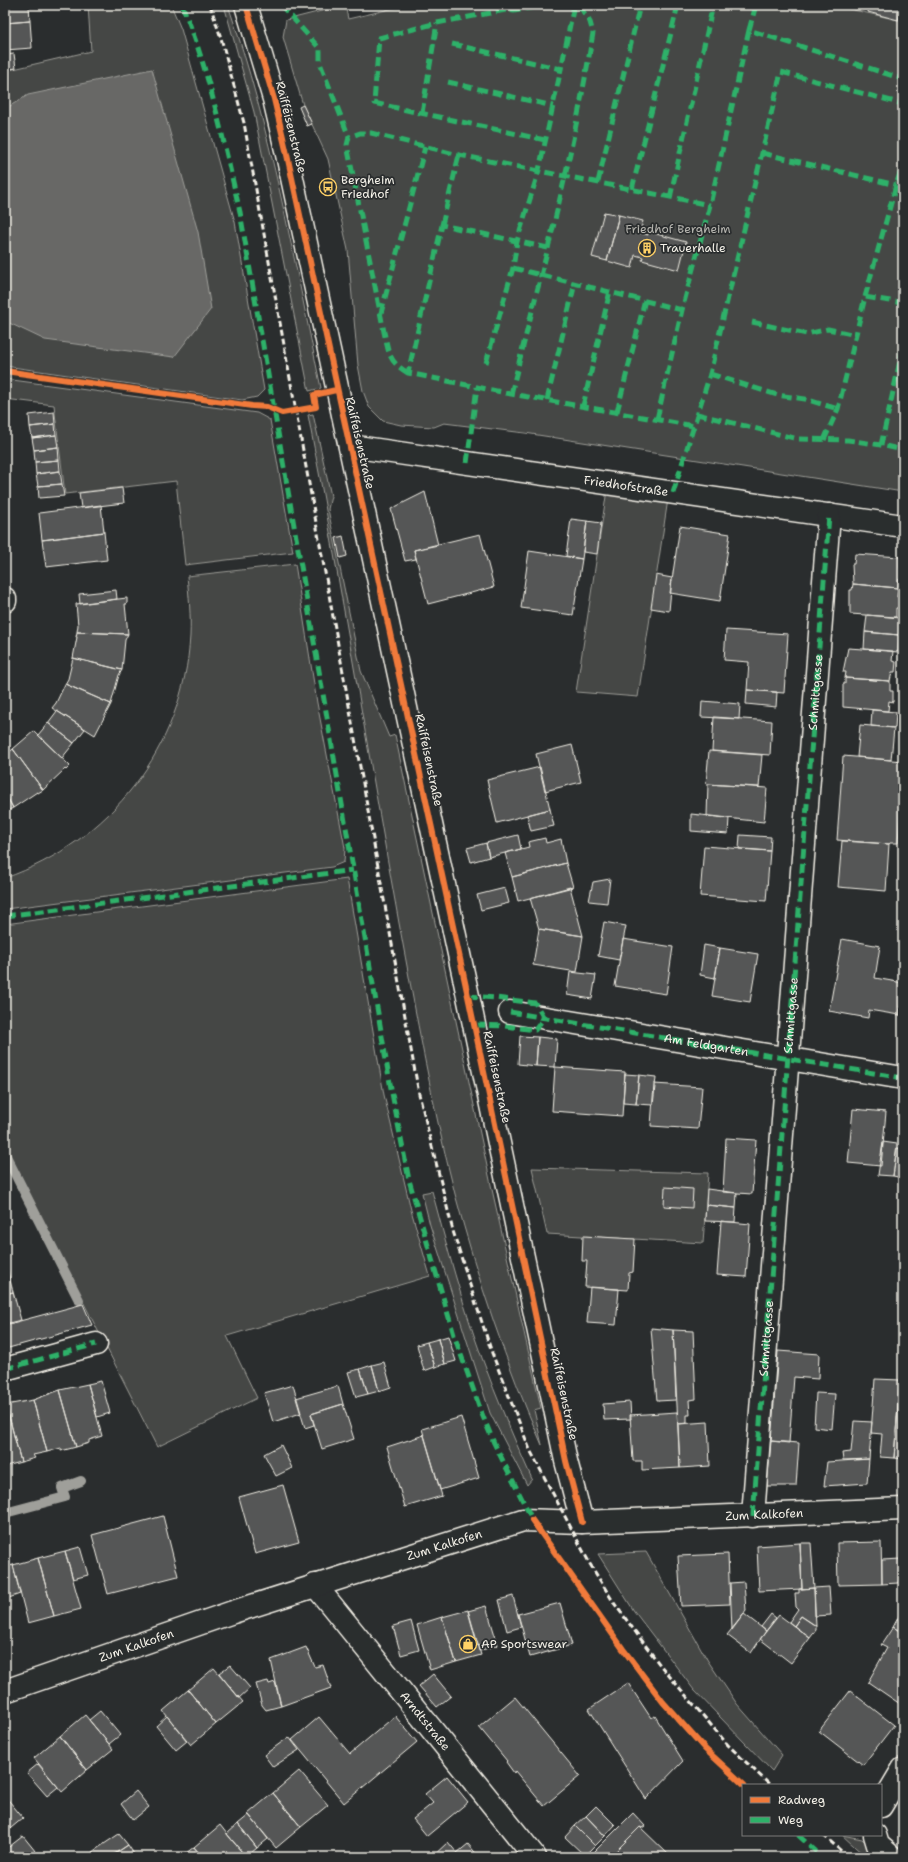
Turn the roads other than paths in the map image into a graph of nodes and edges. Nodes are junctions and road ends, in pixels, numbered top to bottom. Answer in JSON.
{"nodes":[{"id":1,"x":248,"y":6,"type":"edge"},
{"id":2,"x":350,"y":446,"type":"junction"},
{"id":3,"x":829,"y":515,"type":"junction"},
{"id":4,"x":903,"y":526,"type":"edge"},
{"id":5,"x":510,"y":1012,"type":"dead end"},
{"id":6,"x":787,"y":1060,"type":"junction"},
{"id":7,"x":903,"y":1078,"type":"edge"},
{"id":8,"x":96,"y":1344,"type":"dead end"},
{"id":9,"x":5,"y":1369,"type":"edge"},
{"id":10,"x":903,"y":1509,"type":"edge"},
{"id":11,"x":753,"y":1516,"type":"junction"},
{"id":12,"x":582,"y":1522,"type":"junction"},
{"id":13,"x":315,"y":1586,"type":"junction"},
{"id":14,"x":5,"y":1691,"type":"edge"},
{"id":15,"x":903,"y":1769,"type":"edge"},
{"id":16,"x":882,"y":1804,"type":"edge"},
{"id":17,"x":875,"y":1836,"type":"edge"},
{"id":18,"x":535,"y":1857,"type":"edge"},
{"id":19,"x":892,"y":1857,"type":"edge"}],
"edges":[{"from":1,"to":2,"type":"street","name":"Raiffeisenstraße"},
{"from":2,"to":3,"type":"street","name":"Friedhofstraße"},
{"from":2,"to":12,"type":"street","name":"Raiffeisenstraße"},
{"from":3,"to":4,"type":"street","name":"Friedhofstraße"},
{"from":3,"to":6,"type":"street","name":"Schmittgasse"},
{"from":5,"to":6,"type":"street","name":"Am Feldgarten"},
{"from":6,"to":7,"type":"street","name":"Am Feldgarten"},
{"from":6,"to":11,"type":"street","name":"Schmittgasse"},
{"from":8,"to":9,"type":"street"},
{"from":10,"to":11,"type":"street","name":"Zum Kalkofen"},
{"from":11,"to":12,"type":"street","name":"Zum Kalkofen"},
{"from":12,"to":13,"type":"street","name":"Zum Kalkofen"},
{"from":13,"to":14,"type":"street","name":"Zum Kalkofen"},
{"from":13,"to":18,"type":"street","name":"Arndtstraße"},
{"from":15,"to":16,"type":"street"},
{"from":17,"to":19,"type":"street"}]}
